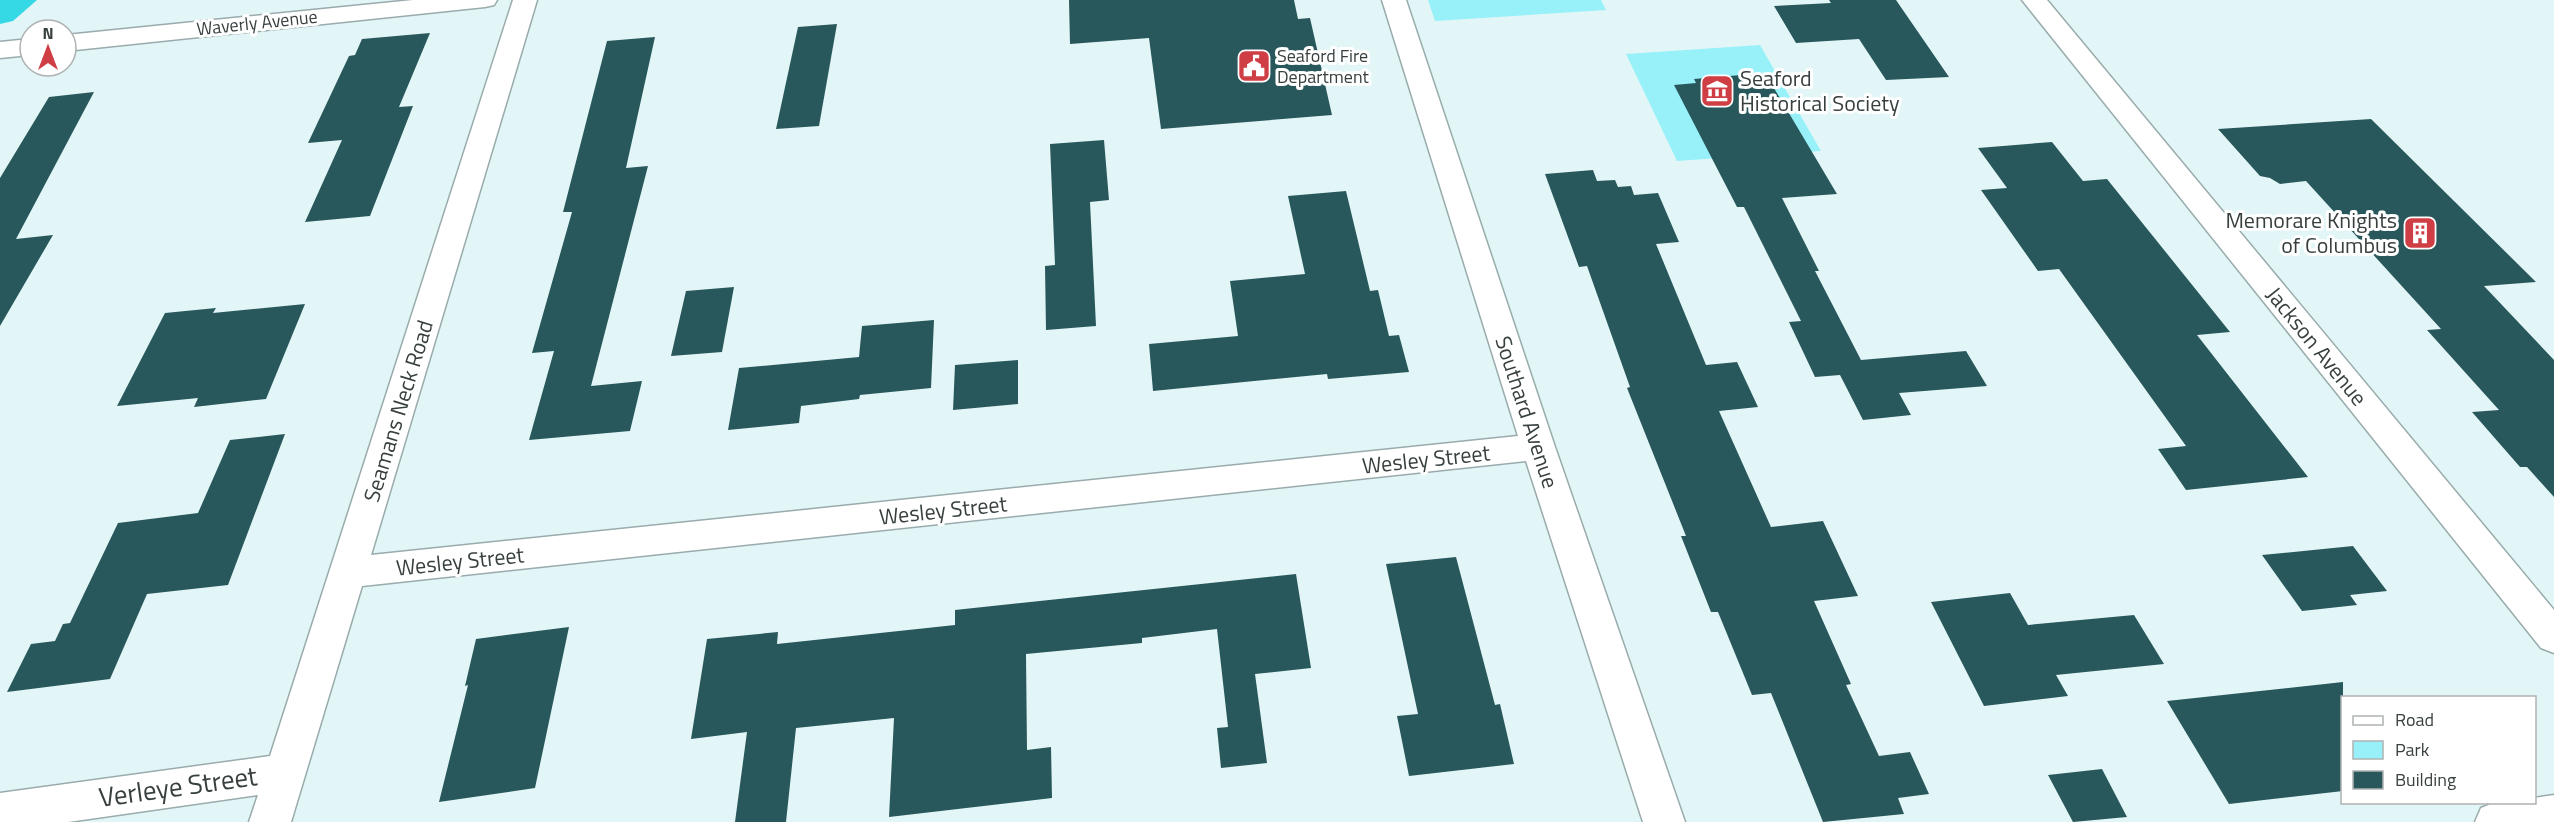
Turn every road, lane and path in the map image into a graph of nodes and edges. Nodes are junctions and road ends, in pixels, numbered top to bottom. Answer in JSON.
{"nodes":[{"id":1,"x":485,"y":0,"type":"edge"},
{"id":2,"x":525,"y":0,"type":"edge"},
{"id":3,"x":1394,"y":0,"type":"edge"},
{"id":4,"x":2034,"y":0,"type":"edge"},
{"id":5,"x":78,"y":42,"type":"edge"},
{"id":6,"x":18,"y":48,"type":"edge"},
{"id":7,"x":0,"y":50,"type":"edge"},
{"id":8,"x":1538,"y":447,"type":"junction"},
{"id":9,"x":348,"y":572,"type":"junction"},
{"id":10,"x":2554,"y":637,"type":"edge"},
{"id":11,"x":285,"y":772,"type":"junction"},
{"id":12,"x":0,"y":812,"type":"edge"},
{"id":13,"x":2554,"y":814,"type":"edge"},
{"id":14,"x":270,"y":822,"type":"edge"},
{"id":15,"x":1664,"y":822,"type":"edge"},
{"id":16,"x":2496,"y":822,"type":"edge"}],
"edges":[{"from":1,"to":5,"type":"street","name":"Waverly Avenue"},
{"from":2,"to":9,"type":"street","name":"Seamans Neck Road"},
{"from":3,"to":8,"type":"street","name":"Southard Avenue"},
{"from":4,"to":10,"type":"street","name":"Jackson Avenue"},
{"from":6,"to":7,"type":"street"},
{"from":8,"to":9,"type":"street","name":"Wesley Street"},
{"from":8,"to":15,"type":"street","name":"Southard Avenue"},
{"from":9,"to":11,"type":"street","name":"Seamans Neck Road"},
{"from":11,"to":12,"type":"street","name":"Verleye Street"},
{"from":11,"to":14,"type":"street","name":"Seamans Neck Road"},
{"from":13,"to":16,"type":"street"}]}
